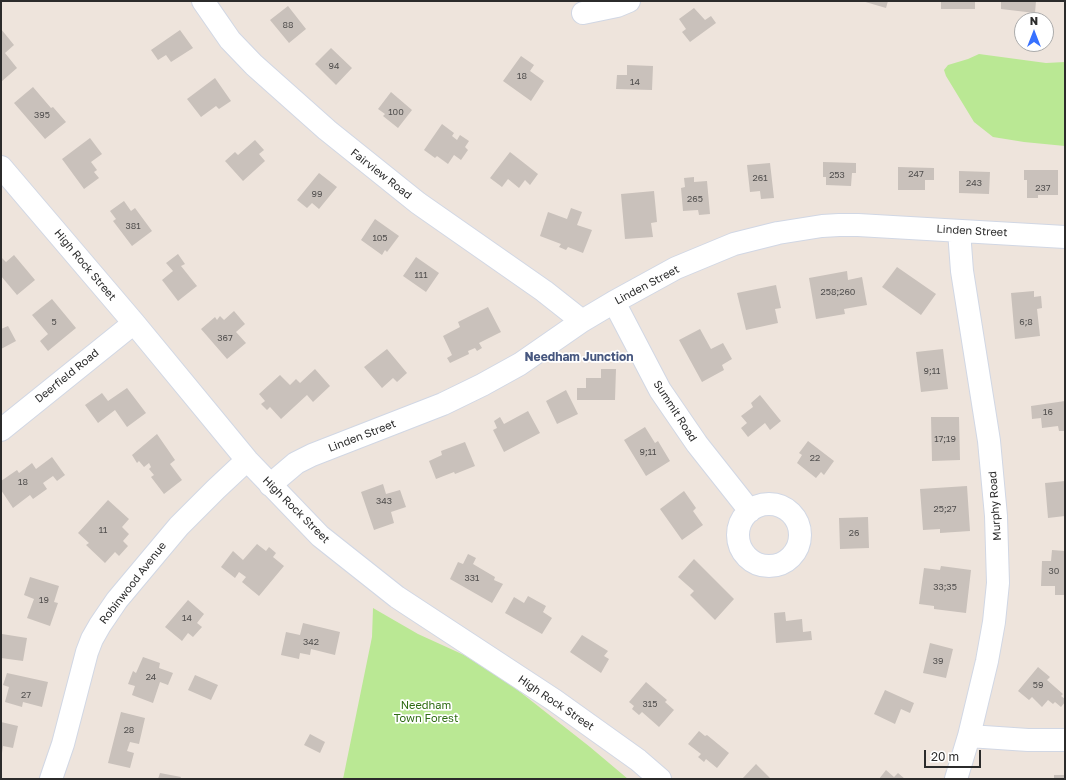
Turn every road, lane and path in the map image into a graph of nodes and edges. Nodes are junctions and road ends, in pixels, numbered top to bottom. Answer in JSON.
{"nodes":[{"id":1,"x":203,"y":1,"type":"edge"},
{"id":2,"x":629,"y":1,"type":"edge"},
{"id":3,"x":583,"y":13,"type":"dead end"},
{"id":4,"x":1,"y":167,"type":"edge"},
{"id":5,"x":959,"y":230,"type":"junction"},
{"id":6,"x":1065,"y":237,"type":"edge"},
{"id":7,"x":614,"y":302,"type":"junction"},
{"id":8,"x":582,"y":321,"type":"junction"},
{"id":9,"x":134,"y":323,"type":"junction"},
{"id":10,"x":1,"y":430,"type":"edge"},
{"id":11,"x":247,"y":460,"type":"junction"},
{"id":12,"x":270,"y":485,"type":"junction"},
{"id":13,"x":750,"y":512,"type":"dead end"},
{"id":14,"x":970,"y":736,"type":"junction"},
{"id":15,"x":1065,"y":740,"type":"edge"},
{"id":16,"x":51,"y":779,"type":"edge"},
{"id":17,"x":660,"y":779,"type":"edge"},
{"id":18,"x":956,"y":779,"type":"edge"}],
"edges":[{"from":1,"to":8,"type":"street","name":"Fairview Road"},
{"from":2,"to":3,"type":"street"},
{"from":4,"to":9,"type":"street","name":"High Rock Street"},
{"from":5,"to":6,"type":"street","name":"Linden Street"},
{"from":5,"to":7,"type":"street","name":"Linden Street"},
{"from":5,"to":14,"type":"street","name":"Murphy Road"},
{"from":7,"to":8,"type":"street","name":"Linden Street"},
{"from":7,"to":13,"type":"street","name":"Summit Road"},
{"from":8,"to":12,"type":"street","name":"Linden Street"},
{"from":9,"to":10,"type":"street","name":"Deerfield Road"},
{"from":9,"to":11,"type":"street","name":"High Rock Street"},
{"from":11,"to":12,"type":"street","name":"High Rock Street"},
{"from":11,"to":16,"type":"street","name":"Robinwood Avenue"},
{"from":12,"to":17,"type":"street","name":"High Rock Street"},
{"from":14,"to":15,"type":"street"},
{"from":14,"to":18,"type":"street","name":"Murphy Road"}]}
